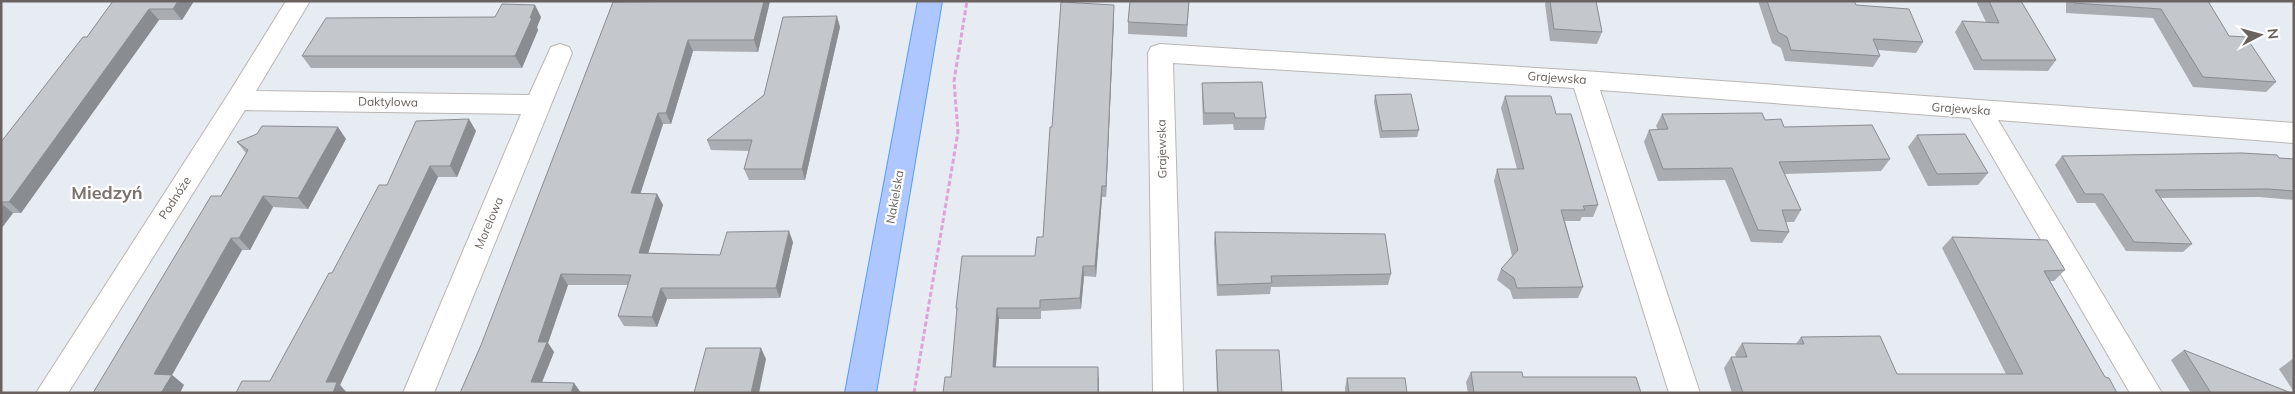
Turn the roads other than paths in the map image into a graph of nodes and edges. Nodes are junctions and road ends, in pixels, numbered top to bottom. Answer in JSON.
{"nodes":[{"id":1,"x":298,"y":1,"type":"edge"},
{"id":2,"x":930,"y":1,"type":"edge"},
{"id":3,"x":560,"y":53,"type":"dead end"},
{"id":4,"x":1584,"y":80,"type":"junction"},
{"id":5,"x":238,"y":100,"type":"junction"},
{"id":6,"x":538,"y":105,"type":"junction"},
{"id":7,"x":1978,"y":110,"type":"junction"},
{"id":8,"x":2294,"y":133,"type":"edge"},
{"id":9,"x":51,"y":393,"type":"edge"},
{"id":10,"x":418,"y":393,"type":"edge"},
{"id":11,"x":860,"y":393,"type":"edge"},
{"id":12,"x":1168,"y":393,"type":"edge"},
{"id":13,"x":1685,"y":393,"type":"edge"},
{"id":14,"x":2147,"y":393,"type":"edge"}],
"edges":[{"from":1,"to":5,"type":"street","name":"Podnóże"},
{"from":2,"to":11,"type":"main road","name":"Nakielska"},
{"from":3,"to":6,"type":"street","name":"Morelowa"},
{"from":4,"to":7,"type":"street","name":"Grajewska"},
{"from":4,"to":12,"type":"street","name":"Grajewska"},
{"from":4,"to":13,"type":"street"},
{"from":5,"to":6,"type":"street","name":"Daktylowa"},
{"from":5,"to":9,"type":"street","name":"Podnóże"},
{"from":6,"to":10,"type":"street","name":"Morelowa"},
{"from":7,"to":8,"type":"street","name":"Grajewska"},
{"from":7,"to":14,"type":"street"}]}
